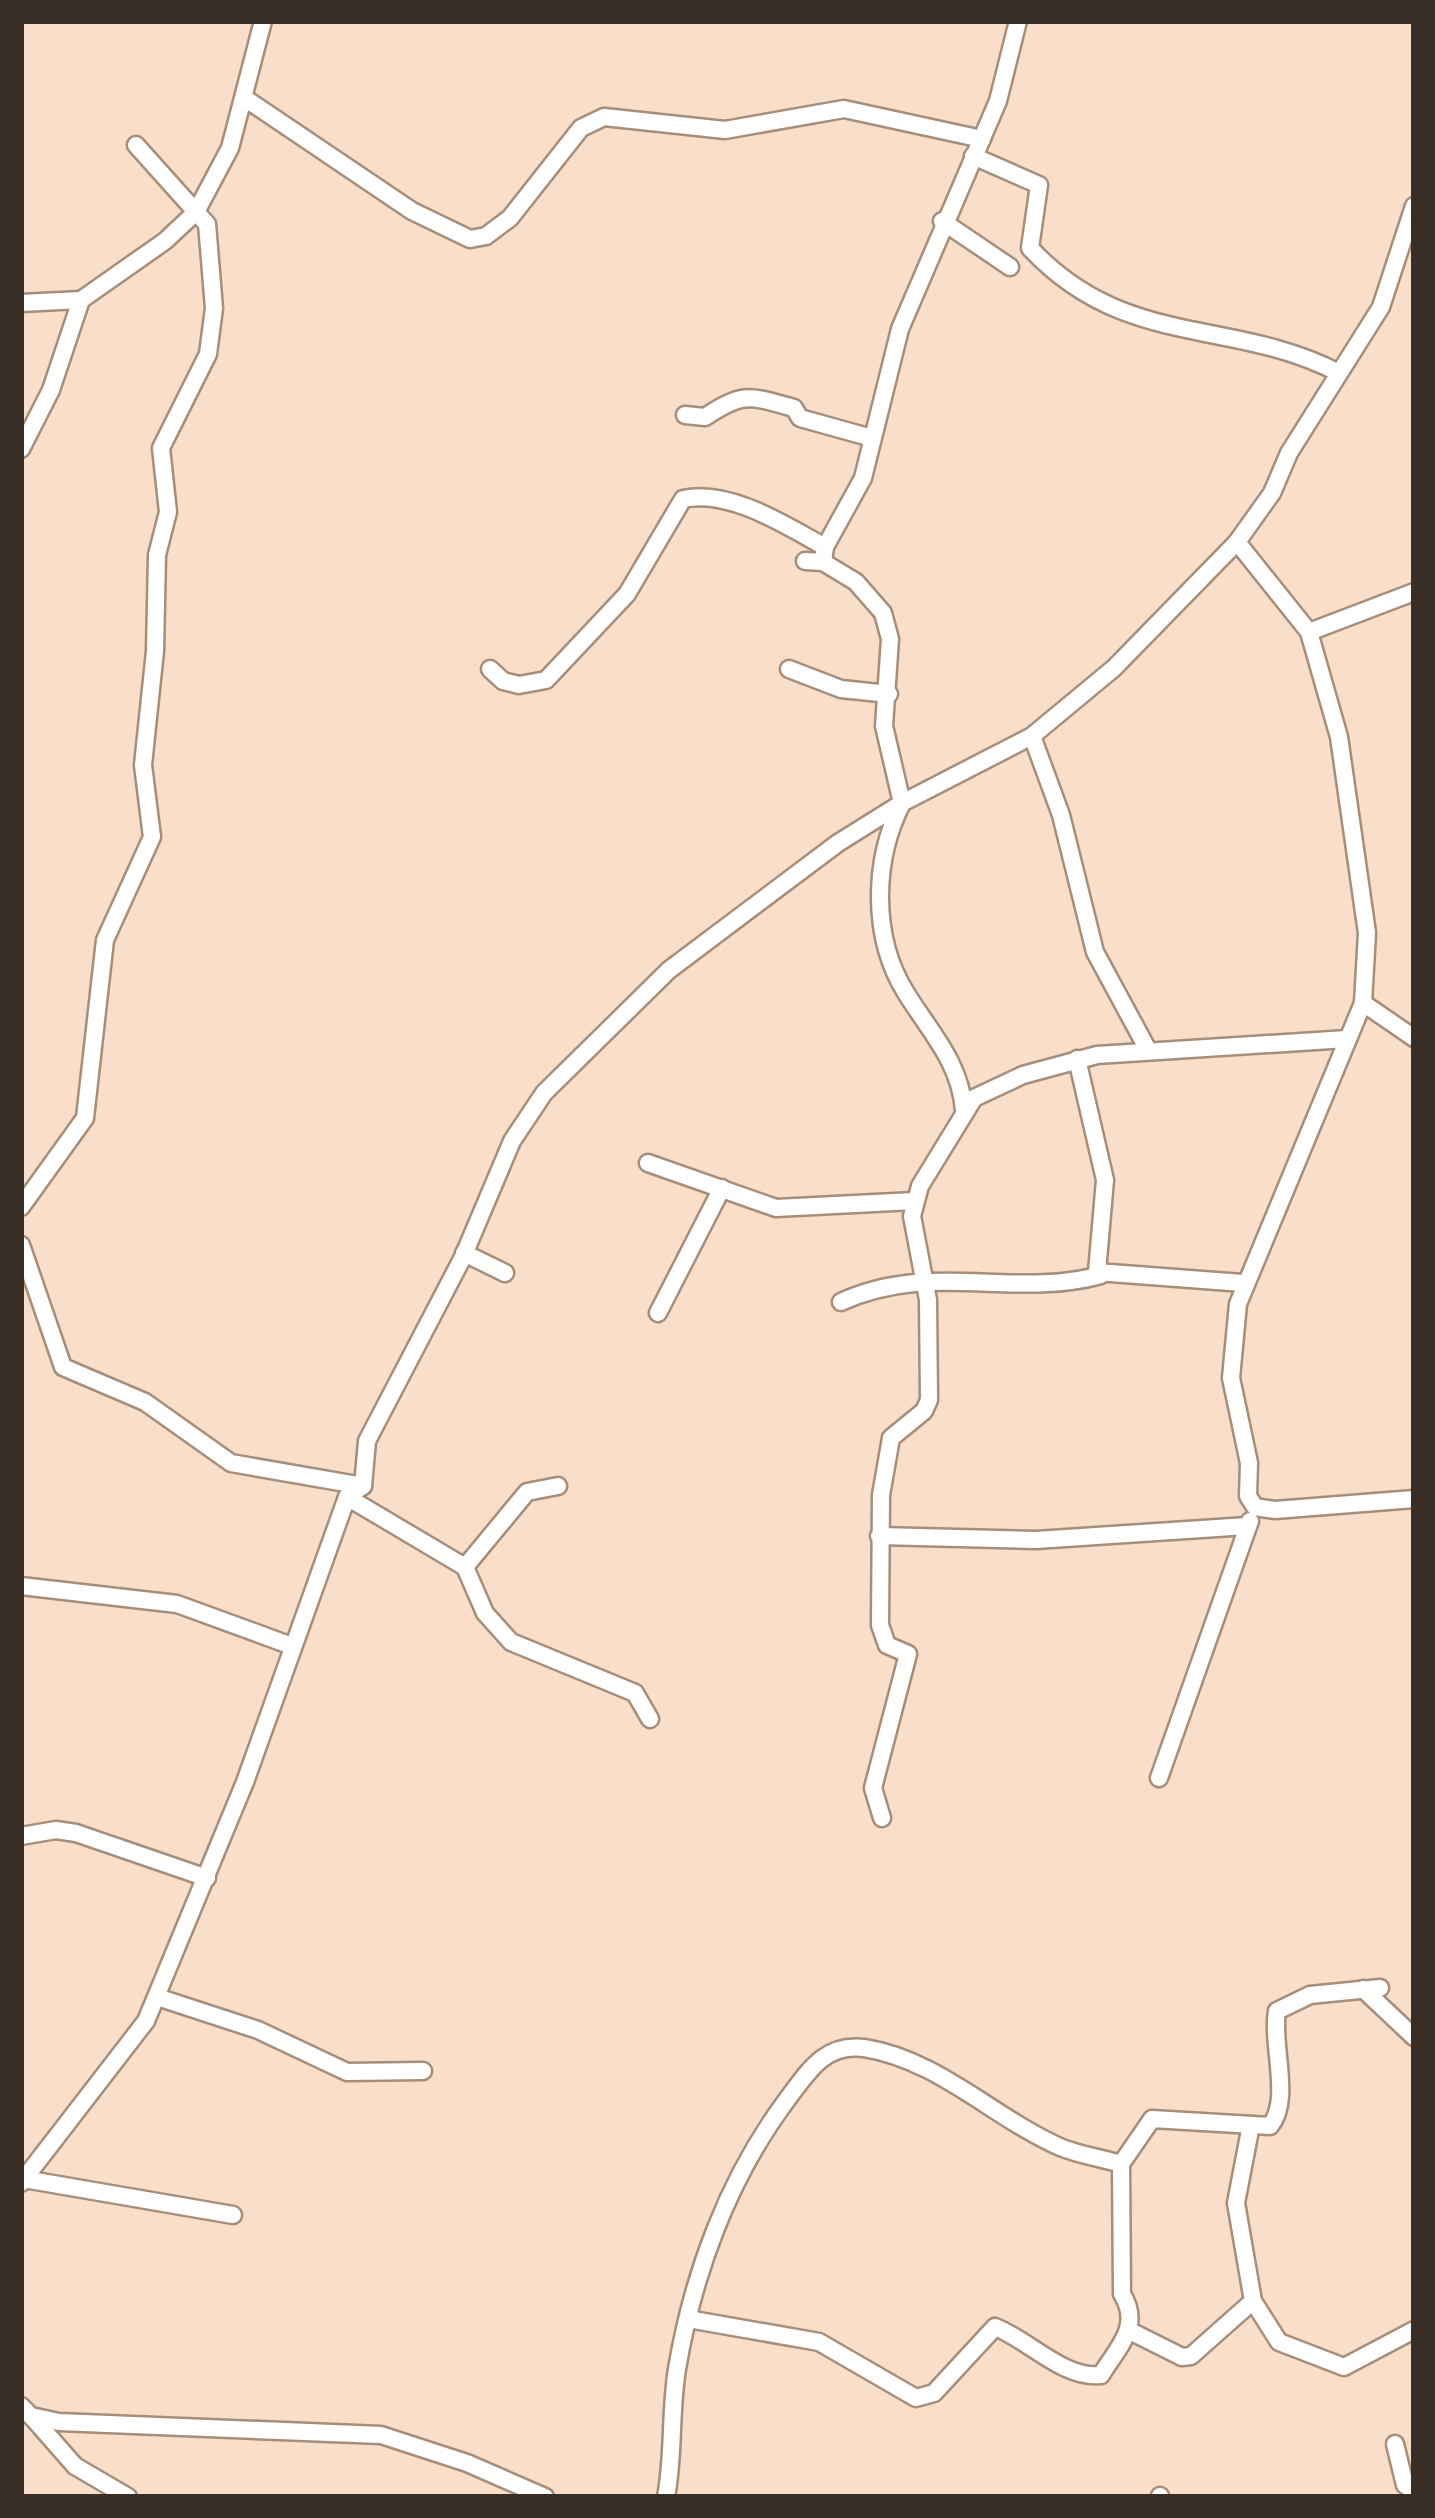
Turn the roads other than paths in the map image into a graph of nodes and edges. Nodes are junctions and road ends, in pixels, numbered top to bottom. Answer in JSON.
{"nodes":[{"id":1,"x":263,"y":21,"type":"edge"},
{"id":2,"x":1018,"y":21,"type":"edge"},
{"id":3,"x":246,"y":99,"type":"junction"},
{"id":4,"x":982,"y":139,"type":"junction"},
{"id":5,"x":136,"y":145,"type":"dead end"},
{"id":6,"x":973,"y":156,"type":"junction"},
{"id":7,"x":1414,"y":206,"type":"edge"},
{"id":8,"x":196,"y":212,"type":"junction"},
{"id":9,"x":942,"y":221,"type":"junction"},
{"id":10,"x":1010,"y":266,"type":"dead end"},
{"id":11,"x":81,"y":300,"type":"junction"},
{"id":12,"x":21,"y":304,"type":"edge"},
{"id":13,"x":1339,"y":373,"type":"junction"},
{"id":14,"x":685,"y":415,"type":"dead end"},
{"id":15,"x":872,"y":437,"type":"junction"},
{"id":16,"x":21,"y":449,"type":"edge"},
{"id":17,"x":1237,"y":542,"type":"junction"},
{"id":18,"x":818,"y":557,"type":"junction"},
{"id":19,"x":1414,"y":592,"type":"edge"},
{"id":20,"x":1309,"y":632,"type":"junction"},
{"id":21,"x":490,"y":669,"type":"dead end"},
{"id":22,"x":789,"y":669,"type":"dead end"},
{"id":23,"x":889,"y":694,"type":"junction"},
{"id":24,"x":1032,"y":736,"type":"junction"},
{"id":25,"x":902,"y":803,"type":"junction"},
{"id":26,"x":1363,"y":1003,"type":"junction"},
{"id":27,"x":1414,"y":1038,"type":"edge"},
{"id":28,"x":1347,"y":1039,"type":"junction"},
{"id":29,"x":1148,"y":1050,"type":"junction"},
{"id":30,"x":1077,"y":1058,"type":"junction"},
{"id":31,"x":964,"y":1110,"type":"junction"},
{"id":32,"x":648,"y":1163,"type":"dead end"},
{"id":33,"x":722,"y":1188,"type":"junction"},
{"id":34,"x":914,"y":1201,"type":"junction"},
{"id":35,"x":21,"y":1207,"type":"edge"},
{"id":36,"x":21,"y":1245,"type":"edge"},
{"id":37,"x":464,"y":1253,"type":"junction"},
{"id":38,"x":27,"y":1270,"type":"edge"},
{"id":39,"x":505,"y":1273,"type":"dead end"},
{"id":40,"x":1101,"y":1274,"type":"junction"},
{"id":41,"x":926,"y":1279,"type":"junction"},
{"id":42,"x":1243,"y":1283,"type":"junction"},
{"id":43,"x":841,"y":1302,"type":"dead end"},
{"id":44,"x":658,"y":1313,"type":"dead end"},
{"id":45,"x":363,"y":1486,"type":"junction"},
{"id":46,"x":558,"y":1486,"type":"dead end"},
{"id":47,"x":347,"y":1497,"type":"junction"},
{"id":48,"x":1414,"y":1498,"type":"edge"},
{"id":49,"x":1264,"y":1508,"type":"junction"},
{"id":50,"x":1247,"y":1526,"type":"junction"},
{"id":51,"x":879,"y":1536,"type":"junction"},
{"id":52,"x":465,"y":1567,"type":"junction"},
{"id":53,"x":21,"y":1586,"type":"edge"},
{"id":54,"x":292,"y":1646,"type":"junction"},
{"id":55,"x":650,"y":1719,"type":"dead end"},
{"id":56,"x":1159,"y":1778,"type":"dead end"},
{"id":57,"x":882,"y":1818,"type":"dead end"},
{"id":58,"x":21,"y":1836,"type":"edge"},
{"id":59,"x":207,"y":1878,"type":"junction"},
{"id":60,"x":157,"y":1997,"type":"junction"},
{"id":61,"x":1414,"y":2037,"type":"edge"},
{"id":62,"x":423,"y":2071,"type":"dead end"},
{"id":63,"x":1251,"y":2126,"type":"junction"},
{"id":64,"x":1121,"y":2164,"type":"junction"},
{"id":65,"x":22,"y":2181,"type":"edge"},
{"id":66,"x":232,"y":2215,"type":"dead end"},
{"id":67,"x":1253,"y":2301,"type":"junction"},
{"id":68,"x":688,"y":2319,"type":"junction"},
{"id":69,"x":1414,"y":2330,"type":"edge"},
{"id":70,"x":1130,"y":2331,"type":"junction"},
{"id":71,"x":26,"y":2411,"type":"edge"},
{"id":72,"x":1395,"y":2444,"type":"dead end"},
{"id":73,"x":1414,"y":2491,"type":"edge"},
{"id":74,"x":128,"y":2497,"type":"edge"},
{"id":75,"x":544,"y":2497,"type":"edge"},
{"id":76,"x":666,"y":2497,"type":"edge"}],
"edges":[{"from":1,"to":3,"type":"street"},
{"from":2,"to":4,"type":"street"},
{"from":3,"to":4,"type":"street"},
{"from":3,"to":8,"type":"street"},
{"from":4,"to":6,"type":"street"},
{"from":5,"to":8,"type":"street"},
{"from":6,"to":9,"type":"street"},
{"from":6,"to":13,"type":"street"},
{"from":7,"to":13,"type":"street"},
{"from":8,"to":11,"type":"street"},
{"from":8,"to":35,"type":"street"},
{"from":9,"to":10,"type":"street"},
{"from":9,"to":15,"type":"street"},
{"from":11,"to":12,"type":"street"},
{"from":11,"to":16,"type":"street"},
{"from":13,"to":17,"type":"street"},
{"from":14,"to":15,"type":"street"},
{"from":15,"to":18,"type":"street"},
{"from":17,"to":20,"type":"street"},
{"from":17,"to":24,"type":"street"},
{"from":18,"to":21,"type":"street"},
{"from":18,"to":23,"type":"street"},
{"from":19,"to":20,"type":"street"},
{"from":20,"to":26,"type":"street"},
{"from":22,"to":23,"type":"street"},
{"from":23,"to":25,"type":"street"},
{"from":24,"to":25,"type":"street"},
{"from":24,"to":29,"type":"street"},
{"from":25,"to":31,"type":"street"},
{"from":25,"to":37,"type":"street"},
{"from":26,"to":27,"type":"street"},
{"from":26,"to":28,"type":"street"},
{"from":28,"to":29,"type":"street"},
{"from":28,"to":42,"type":"street"},
{"from":29,"to":30,"type":"street"},
{"from":30,"to":31,"type":"street"},
{"from":30,"to":40,"type":"street"},
{"from":31,"to":34,"type":"street"},
{"from":32,"to":33,"type":"street"},
{"from":33,"to":34,"type":"street"},
{"from":33,"to":44,"type":"street"},
{"from":34,"to":41,"type":"street"},
{"from":36,"to":38,"type":"street"},
{"from":37,"to":39,"type":"street"},
{"from":37,"to":45,"type":"street"},
{"from":38,"to":45,"type":"street"},
{"from":40,"to":41,"type":"street"},
{"from":40,"to":42,"type":"street"},
{"from":41,"to":43,"type":"street"},
{"from":41,"to":51,"type":"street"},
{"from":42,"to":49,"type":"street"},
{"from":45,"to":47,"type":"street"},
{"from":46,"to":52,"type":"street"},
{"from":47,"to":52,"type":"street"},
{"from":47,"to":54,"type":"street"},
{"from":48,"to":49,"type":"street"},
{"from":49,"to":50,"type":"street"},
{"from":50,"to":51,"type":"street"},
{"from":50,"to":56,"type":"street"},
{"from":51,"to":57,"type":"street"},
{"from":52,"to":55,"type":"street"},
{"from":53,"to":54,"type":"street"},
{"from":54,"to":59,"type":"street"},
{"from":58,"to":59,"type":"street"},
{"from":59,"to":60,"type":"street"},
{"from":60,"to":62,"type":"street"},
{"from":60,"to":65,"type":"street"},
{"from":61,"to":63,"type":"street"},
{"from":63,"to":64,"type":"street"},
{"from":63,"to":67,"type":"street"},
{"from":64,"to":68,"type":"street"},
{"from":64,"to":70,"type":"street"},
{"from":65,"to":66,"type":"street"},
{"from":67,"to":69,"type":"street"},
{"from":67,"to":70,"type":"street"},
{"from":68,"to":70,"type":"street"},
{"from":68,"to":76,"type":"street"},
{"from":71,"to":74,"type":"street"},
{"from":71,"to":75,"type":"street"},
{"from":72,"to":73,"type":"street"}]}
